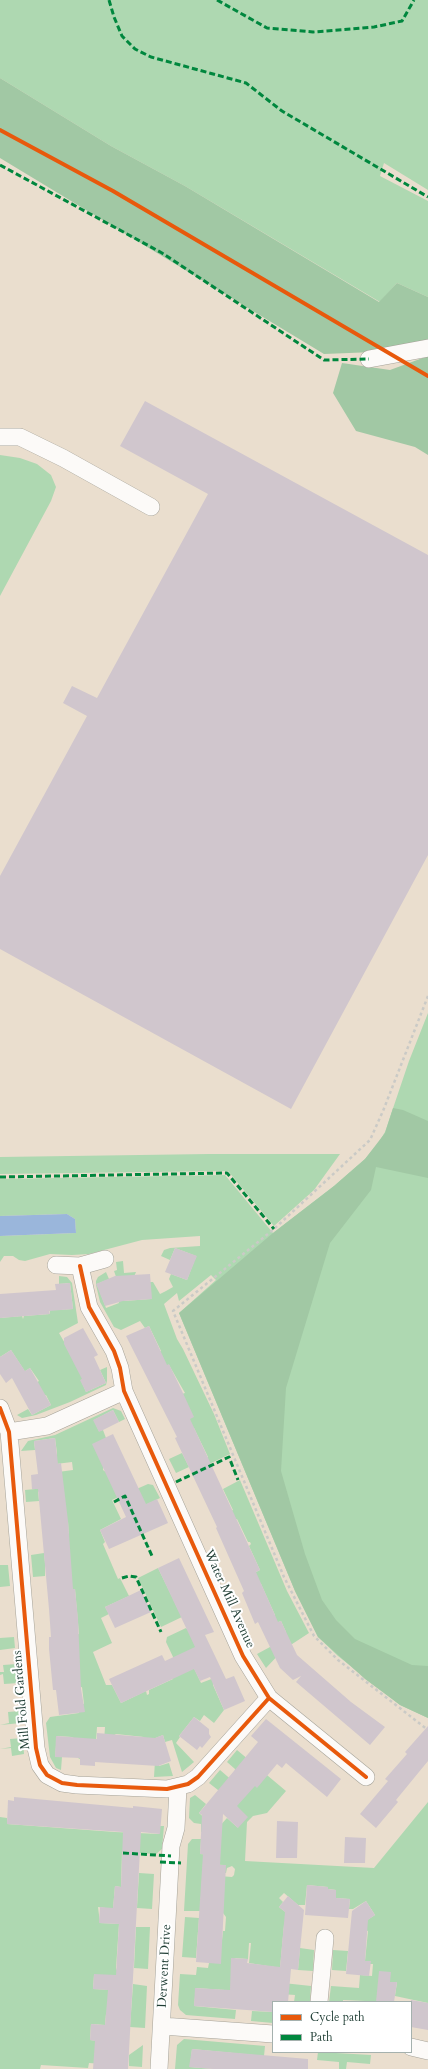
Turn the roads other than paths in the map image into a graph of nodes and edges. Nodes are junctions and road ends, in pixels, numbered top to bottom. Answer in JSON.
{"nodes":[{"id":1,"x":428,"y":348,"type":"edge"},
{"id":2,"x":368,"y":359,"type":"dead end"},
{"id":3,"x":0,"y":437,"type":"edge"},
{"id":4,"x":151,"y":507,"type":"dead end"},
{"id":5,"x":105,"y":1259,"type":"dead end"},
{"id":6,"x":56,"y":1265,"type":"dead end"},
{"id":7,"x":80,"y":1266,"type":"junction"},
{"id":8,"x":124,"y":1391,"type":"junction"},
{"id":9,"x":0,"y":1408,"type":"edge"},
{"id":10,"x":9,"y":1432,"type":"junction"},
{"id":11,"x":270,"y":1698,"type":"junction"},
{"id":12,"x":366,"y":1777,"type":"dead end"},
{"id":13,"x":178,"y":1787,"type":"junction"},
{"id":14,"x":325,"y":1938,"type":"dead end"},
{"id":15,"x":319,"y":2001,"type":"edge"},
{"id":16,"x":162,"y":2026,"type":"junction"},
{"id":17,"x":272,"y":2034,"type":"edge"},
{"id":18,"x":412,"y":2047,"type":"edge"},
{"id":19,"x":428,"y":2050,"type":"edge"},
{"id":20,"x":159,"y":2069,"type":"edge"}],
"edges":[{"from":1,"to":2,"type":"street"},
{"from":3,"to":4,"type":"street"},
{"from":5,"to":7,"type":"street"},
{"from":6,"to":7,"type":"street"},
{"from":7,"to":8,"type":"street","name":"Water Mill Avenue"},
{"from":8,"to":10,"type":"street"},
{"from":8,"to":11,"type":"street","name":"Water Mill Avenue"},
{"from":9,"to":10,"type":"street","name":"Mill Fold Gardens"},
{"from":10,"to":13,"type":"street","name":"Mill Fold Gardens"},
{"from":11,"to":12,"type":"street","name":"Water Mill Avenue"},
{"from":11,"to":13,"type":"street","name":"Mill Fold Gardens"},
{"from":13,"to":16,"type":"street","name":"Derwent Drive"},
{"from":14,"to":15,"type":"street"},
{"from":16,"to":17,"type":"street"},
{"from":16,"to":20,"type":"street","name":"Derwent Drive"},
{"from":18,"to":19,"type":"street"}]}
